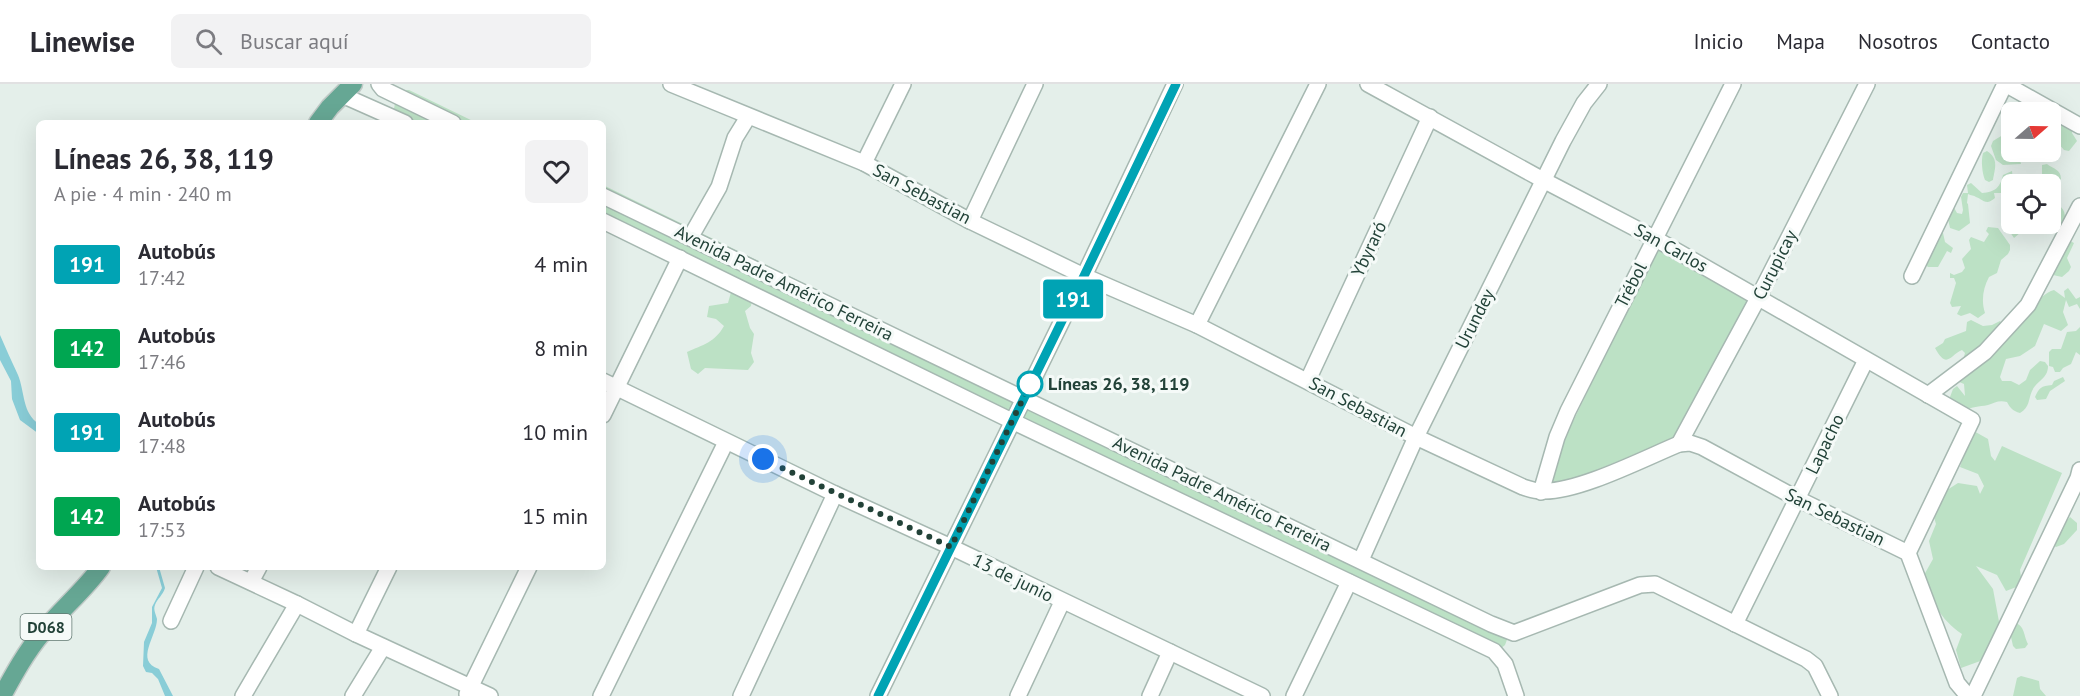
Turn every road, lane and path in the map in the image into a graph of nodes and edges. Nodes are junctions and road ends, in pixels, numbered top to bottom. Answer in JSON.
{"nodes":[{"id":1,"x":671,"y":84,"type":"edge"},
{"id":2,"x":903,"y":84,"type":"edge"},
{"id":3,"x":1035,"y":84,"type":"edge"},
{"id":4,"x":1176,"y":84,"type":"edge"},
{"id":5,"x":1318,"y":84,"type":"edge"},
{"id":6,"x":1368,"y":84,"type":"edge"},
{"id":7,"x":1599,"y":84,"type":"edge"},
{"id":8,"x":1733,"y":84,"type":"edge"},
{"id":9,"x":1867,"y":84,"type":"edge"},
{"id":10,"x":2005,"y":84,"type":"edge"},
{"id":11,"x":381,"y":87,"type":"edge"},
{"id":12,"x":348,"y":89,"type":"edge"},
{"id":13,"x":2027,"y":90,"type":"edge"},
{"id":14,"x":371,"y":106,"type":"junction"},
{"id":15,"x":748,"y":117,"type":"junction"},
{"id":16,"x":1430,"y":117,"type":"junction"},
{"id":17,"x":321,"y":120,"type":"edge"},
{"id":18,"x":399,"y":120,"type":"edge"},
{"id":19,"x":447,"y":120,"type":"edge"},
{"id":20,"x":2080,"y":126,"type":"edge"},
{"id":21,"x":864,"y":163,"type":"junction"},
{"id":22,"x":1543,"y":180,"type":"junction"},
{"id":23,"x":606,"y":197,"type":"edge"},
{"id":24,"x":2080,"y":206,"type":"edge"},
{"id":25,"x":606,"y":221,"type":"edge"},
{"id":26,"x":970,"y":221,"type":"junction"},
{"id":27,"x":690,"y":238,"type":"junction"},
{"id":28,"x":1654,"y":238,"type":"junction"},
{"id":29,"x":680,"y":258,"type":"junction"},
{"id":30,"x":1084,"y":276,"type":"junction"},
{"id":31,"x":1912,"y":276,"type":"dead end"},
{"id":32,"x":1758,"y":298,"type":"junction"},
{"id":33,"x":1197,"y":325,"type":"junction"},
{"id":34,"x":1866,"y":360,"type":"junction"},
{"id":35,"x":1308,"y":380,"type":"junction"},
{"id":36,"x":610,"y":384,"type":"edge"},
{"id":37,"x":1928,"y":395,"type":"junction"},
{"id":38,"x":1023,"y":398,"type":"junction"},
{"id":39,"x":606,"y":402,"type":"edge"},
{"id":40,"x":1012,"y":421,"type":"junction"},
{"id":41,"x":1416,"y":437,"type":"junction"},
{"id":42,"x":726,"y":442,"type":"junction"},
{"id":43,"x":1679,"y":444,"type":"junction"},
{"id":44,"x":2080,"y":470,"type":"edge"},
{"id":45,"x":1541,"y":492,"type":"junction"},
{"id":46,"x":835,"y":494,"type":"junction"},
{"id":47,"x":1798,"y":499,"type":"junction"},
{"id":48,"x":951,"y":547,"type":"junction"},
{"id":49,"x":1908,"y":553,"type":"junction"},
{"id":50,"x":1361,"y":560,"type":"junction"},
{"id":51,"x":98,"y":570,"type":"edge"},
{"id":52,"x":195,"y":570,"type":"edge"},
{"id":53,"x":225,"y":570,"type":"edge"},
{"id":54,"x":257,"y":570,"type":"edge"},
{"id":55,"x":388,"y":570,"type":"edge"},
{"id":56,"x":528,"y":570,"type":"edge"},
{"id":57,"x":251,"y":582,"type":"junction"},
{"id":58,"x":1349,"y":582,"type":"junction"},
{"id":59,"x":1062,"y":602,"type":"junction"},
{"id":60,"x":297,"y":604,"type":"junction"},
{"id":61,"x":171,"y":621,"type":"dead end"},
{"id":62,"x":1735,"y":624,"type":"junction"},
{"id":63,"x":1514,"y":633,"type":"junction"},
{"id":64,"x":356,"y":634,"type":"junction"},
{"id":65,"x":383,"y":646,"type":"junction"},
{"id":66,"x":1170,"y":652,"type":"junction"},
{"id":67,"x":1505,"y":664,"type":"junction"},
{"id":68,"x":468,"y":691,"type":"edge"},
{"id":69,"x":2,"y":696,"type":"edge"},
{"id":70,"x":243,"y":696,"type":"edge"},
{"id":71,"x":353,"y":696,"type":"edge"},
{"id":72,"x":490,"y":696,"type":"edge"},
{"id":73,"x":601,"y":696,"type":"edge"},
{"id":74,"x":741,"y":696,"type":"edge"},
{"id":75,"x":878,"y":696,"type":"edge"},
{"id":76,"x":1018,"y":696,"type":"edge"},
{"id":77,"x":1150,"y":696,"type":"edge"},
{"id":78,"x":1262,"y":696,"type":"edge"},
{"id":79,"x":1294,"y":696,"type":"edge"},
{"id":80,"x":1516,"y":696,"type":"edge"},
{"id":81,"x":1830,"y":696,"type":"edge"},
{"id":82,"x":1968,"y":696,"type":"edge"},
{"id":83,"x":1973,"y":696,"type":"edge"}],
"edges":[{"from":1,"to":15,"type":"street","name":"San Sebastian"},
{"from":2,"to":21,"type":"street"},
{"from":3,"to":26,"type":"street"},
{"from":4,"to":30,"type":"street"},
{"from":5,"to":33,"type":"street"},
{"from":6,"to":16,"type":"street","name":"San Carlos"},
{"from":7,"to":22,"type":"street","name":"Urundey"},
{"from":8,"to":28,"type":"street","name":"Trébol"},
{"from":9,"to":32,"type":"street","name":"Curupicay"},
{"from":10,"to":13,"type":"street"},
{"from":10,"to":31,"type":"street"},
{"from":11,"to":14,"type":"street"},
{"from":11,"to":19,"type":"street"},
{"from":12,"to":14,"type":"street"},
{"from":12,"to":17,"type":"main road"},
{"from":13,"to":20,"type":"street"},
{"from":14,"to":18,"type":"street"},
{"from":15,"to":21,"type":"street","name":"San Sebastian"},
{"from":15,"to":27,"type":"street"},
{"from":16,"to":22,"type":"street","name":"San Carlos"},
{"from":16,"to":35,"type":"street","name":"Ybyraró"},
{"from":21,"to":26,"type":"street","name":"San Sebastian"},
{"from":22,"to":28,"type":"street","name":"San Carlos"},
{"from":22,"to":41,"type":"street","name":"Urundey"},
{"from":23,"to":27,"type":"street","name":"Avenida Padre Américo Ferreira"},
{"from":24,"to":37,"type":"street"},
{"from":25,"to":29,"type":"street","name":"Avenida Padre Américo Ferreira"},
{"from":26,"to":30,"type":"street","name":"San Sebastian"},
{"from":27,"to":38,"type":"street","name":"Avenida Padre Américo Ferreira"},
{"from":28,"to":32,"type":"street","name":"San Carlos"},
{"from":28,"to":45,"type":"street","name":"Trébol"},
{"from":29,"to":36,"type":"street"},
{"from":29,"to":40,"type":"street","name":"Avenida Padre Américo Ferreira"},
{"from":30,"to":33,"type":"street","name":"San Sebastian"},
{"from":30,"to":38,"type":"street"},
{"from":32,"to":34,"type":"street","name":"San Carlos"},
{"from":32,"to":43,"type":"street","name":"Curupicay"},
{"from":33,"to":35,"type":"street","name":"San Sebastian"},
{"from":34,"to":37,"type":"street","name":"San Carlos"},
{"from":34,"to":47,"type":"street","name":"Lapacho"},
{"from":35,"to":41,"type":"street","name":"San Sebastian"},
{"from":36,"to":39,"type":"street"},
{"from":36,"to":42,"type":"street","name":"13 de junio"},
{"from":37,"to":49,"type":"street","name":"San Carlos"},
{"from":38,"to":40,"type":"street"},
{"from":38,"to":50,"type":"street","name":"Avenida Padre Américo Ferreira"},
{"from":40,"to":48,"type":"street"},
{"from":40,"to":58,"type":"street","name":"Avenida Padre Américo Ferreira"},
{"from":41,"to":45,"type":"street","name":"San Sebastian"},
{"from":41,"to":50,"type":"street","name":"Urundey"},
{"from":42,"to":46,"type":"street","name":"13 de junio"},
{"from":42,"to":73,"type":"street"},
{"from":43,"to":45,"type":"street","name":"San Sebastian"},
{"from":43,"to":47,"type":"street","name":"San Sebastian"},
{"from":44,"to":83,"type":"street"},
{"from":46,"to":48,"type":"street","name":"13 de junio"},
{"from":46,"to":74,"type":"street"},
{"from":47,"to":49,"type":"street","name":"San Sebastian"},
{"from":47,"to":62,"type":"street","name":"Lapacho"},
{"from":48,"to":59,"type":"street","name":"13 de junio"},
{"from":48,"to":75,"type":"street"},
{"from":49,"to":82,"type":"street","name":"San Sebastian"},
{"from":50,"to":63,"type":"street","name":"Avenida Padre Américo Ferreira"},
{"from":51,"to":69,"type":"main road","number":"D068"},
{"from":52,"to":61,"type":"street"},
{"from":53,"to":57,"type":"street"},
{"from":54,"to":57,"type":"street"},
{"from":55,"to":64,"type":"street"},
{"from":56,"to":68,"type":"street"},
{"from":57,"to":60,"type":"street"},
{"from":58,"to":67,"type":"street","name":"Avenida Padre Américo Ferreira"},
{"from":58,"to":79,"type":"street"},
{"from":59,"to":66,"type":"street","name":"13 de junio"},
{"from":59,"to":76,"type":"street"},
{"from":60,"to":64,"type":"street"},
{"from":60,"to":70,"type":"street"},
{"from":62,"to":63,"type":"street"},
{"from":62,"to":81,"type":"street"},
{"from":63,"to":67,"type":"street"},
{"from":64,"to":65,"type":"street"},
{"from":65,"to":68,"type":"street"},
{"from":65,"to":71,"type":"street"},
{"from":66,"to":77,"type":"street"},
{"from":66,"to":78,"type":"street","name":"13 de junio"},
{"from":67,"to":80,"type":"street"},
{"from":68,"to":72,"type":"street"}]}
